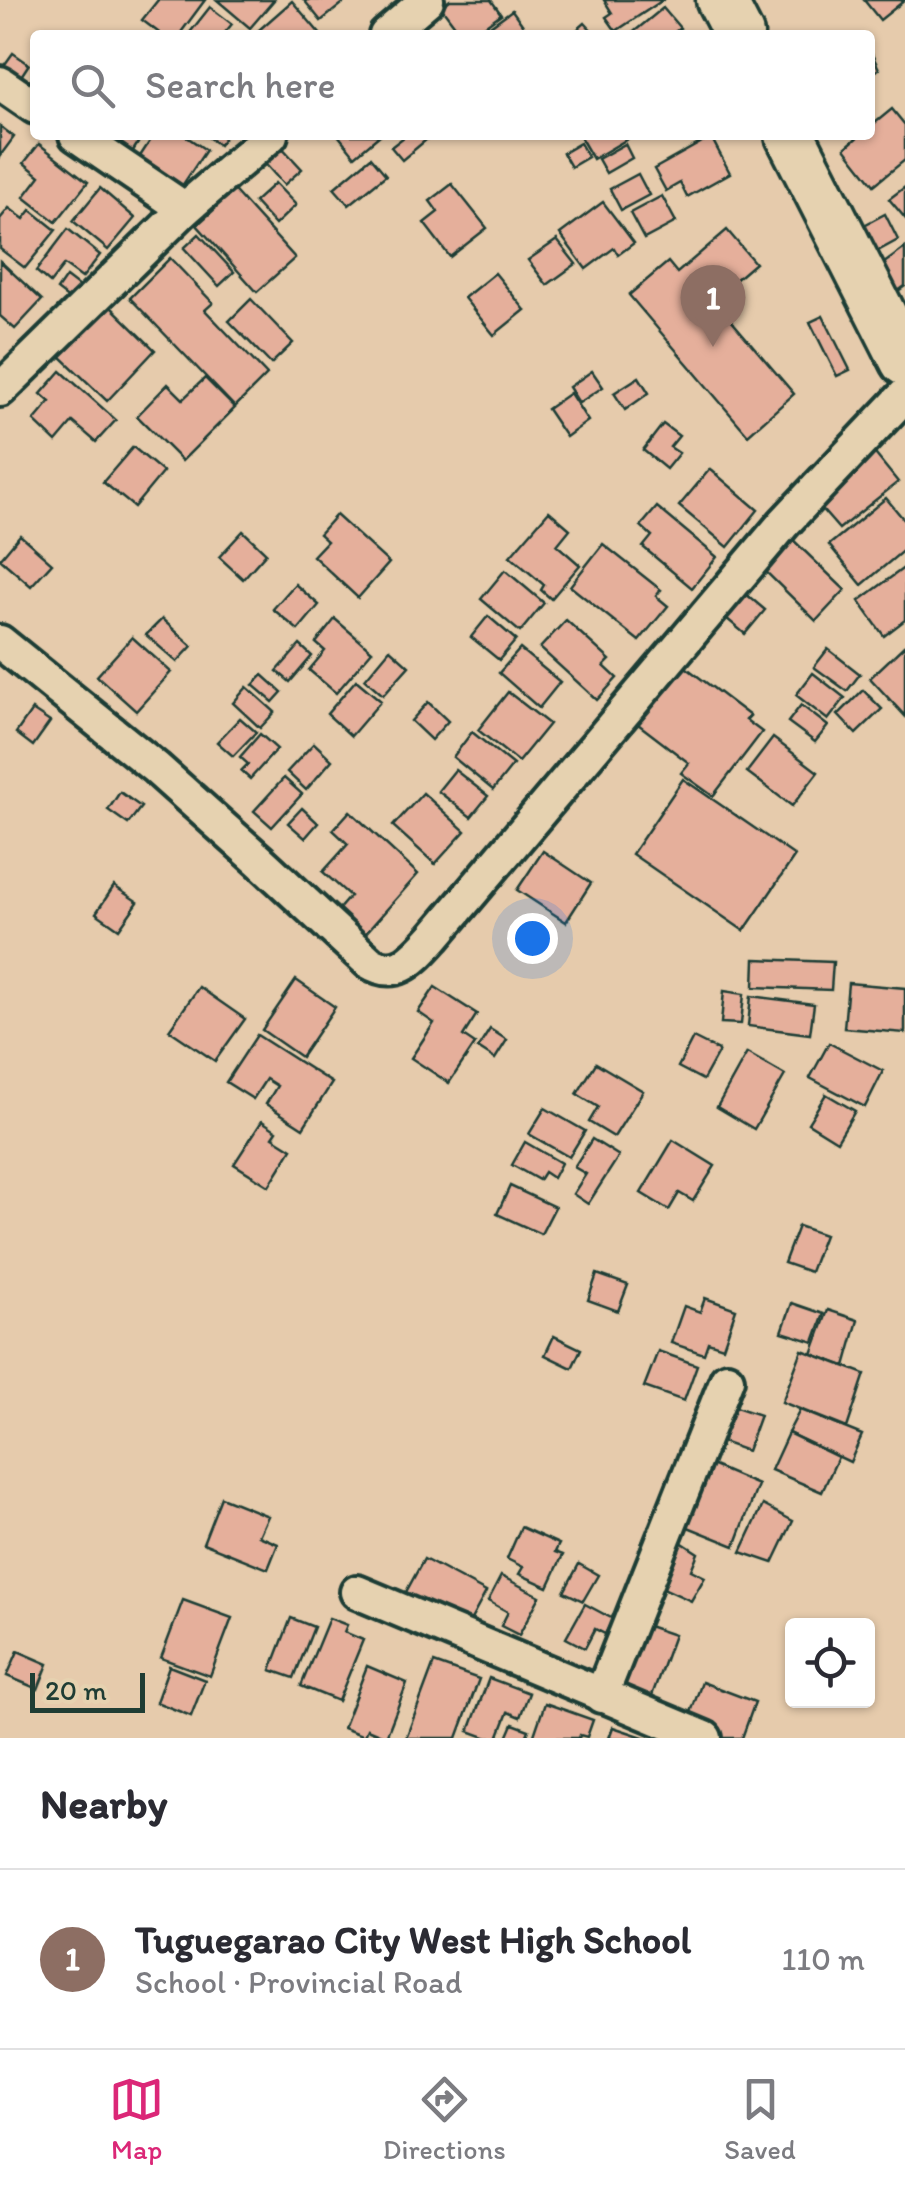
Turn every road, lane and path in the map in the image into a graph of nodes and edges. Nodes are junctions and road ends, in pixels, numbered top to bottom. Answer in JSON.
{"nodes":[{"id":1,"x":426,"y":0,"type":"edge"},
{"id":2,"x":722,"y":0,"type":"edge"},
{"id":3,"x":392,"y":30,"type":"edge"},
{"id":4,"x":737,"y":30,"type":"edge"},
{"id":5,"x":0,"y":84,"type":"edge"},
{"id":6,"x":30,"y":104,"type":"edge"},
{"id":7,"x":83,"y":140,"type":"edge"},
{"id":8,"x":265,"y":140,"type":"edge"},
{"id":9,"x":793,"y":140,"type":"edge"},
{"id":10,"x":185,"y":210,"type":"junction"},
{"id":11,"x":905,"y":361,"type":"edge"},
{"id":12,"x":0,"y":390,"type":"edge"},
{"id":13,"x":905,"y":396,"type":"edge"},
{"id":14,"x":0,"y":642,"type":"edge"},
{"id":15,"x":727,"y":1379,"type":"dead end"},
{"id":16,"x":357,"y":1592,"type":"dead end"},
{"id":17,"x":602,"y":1696,"type":"junction"},
{"id":18,"x":705,"y":1738,"type":"edge"}],
"edges":[{"from":1,"to":3,"type":"street"},
{"from":2,"to":4,"type":"main road"},
{"from":5,"to":6,"type":"street"},
{"from":7,"to":10,"type":"street"},
{"from":8,"to":10,"type":"street"},
{"from":9,"to":11,"type":"main road"},
{"from":10,"to":12,"type":"street"},
{"from":13,"to":14,"type":"street"},
{"from":15,"to":17,"type":"street"},
{"from":16,"to":17,"type":"street"},
{"from":17,"to":18,"type":"street"}]}
